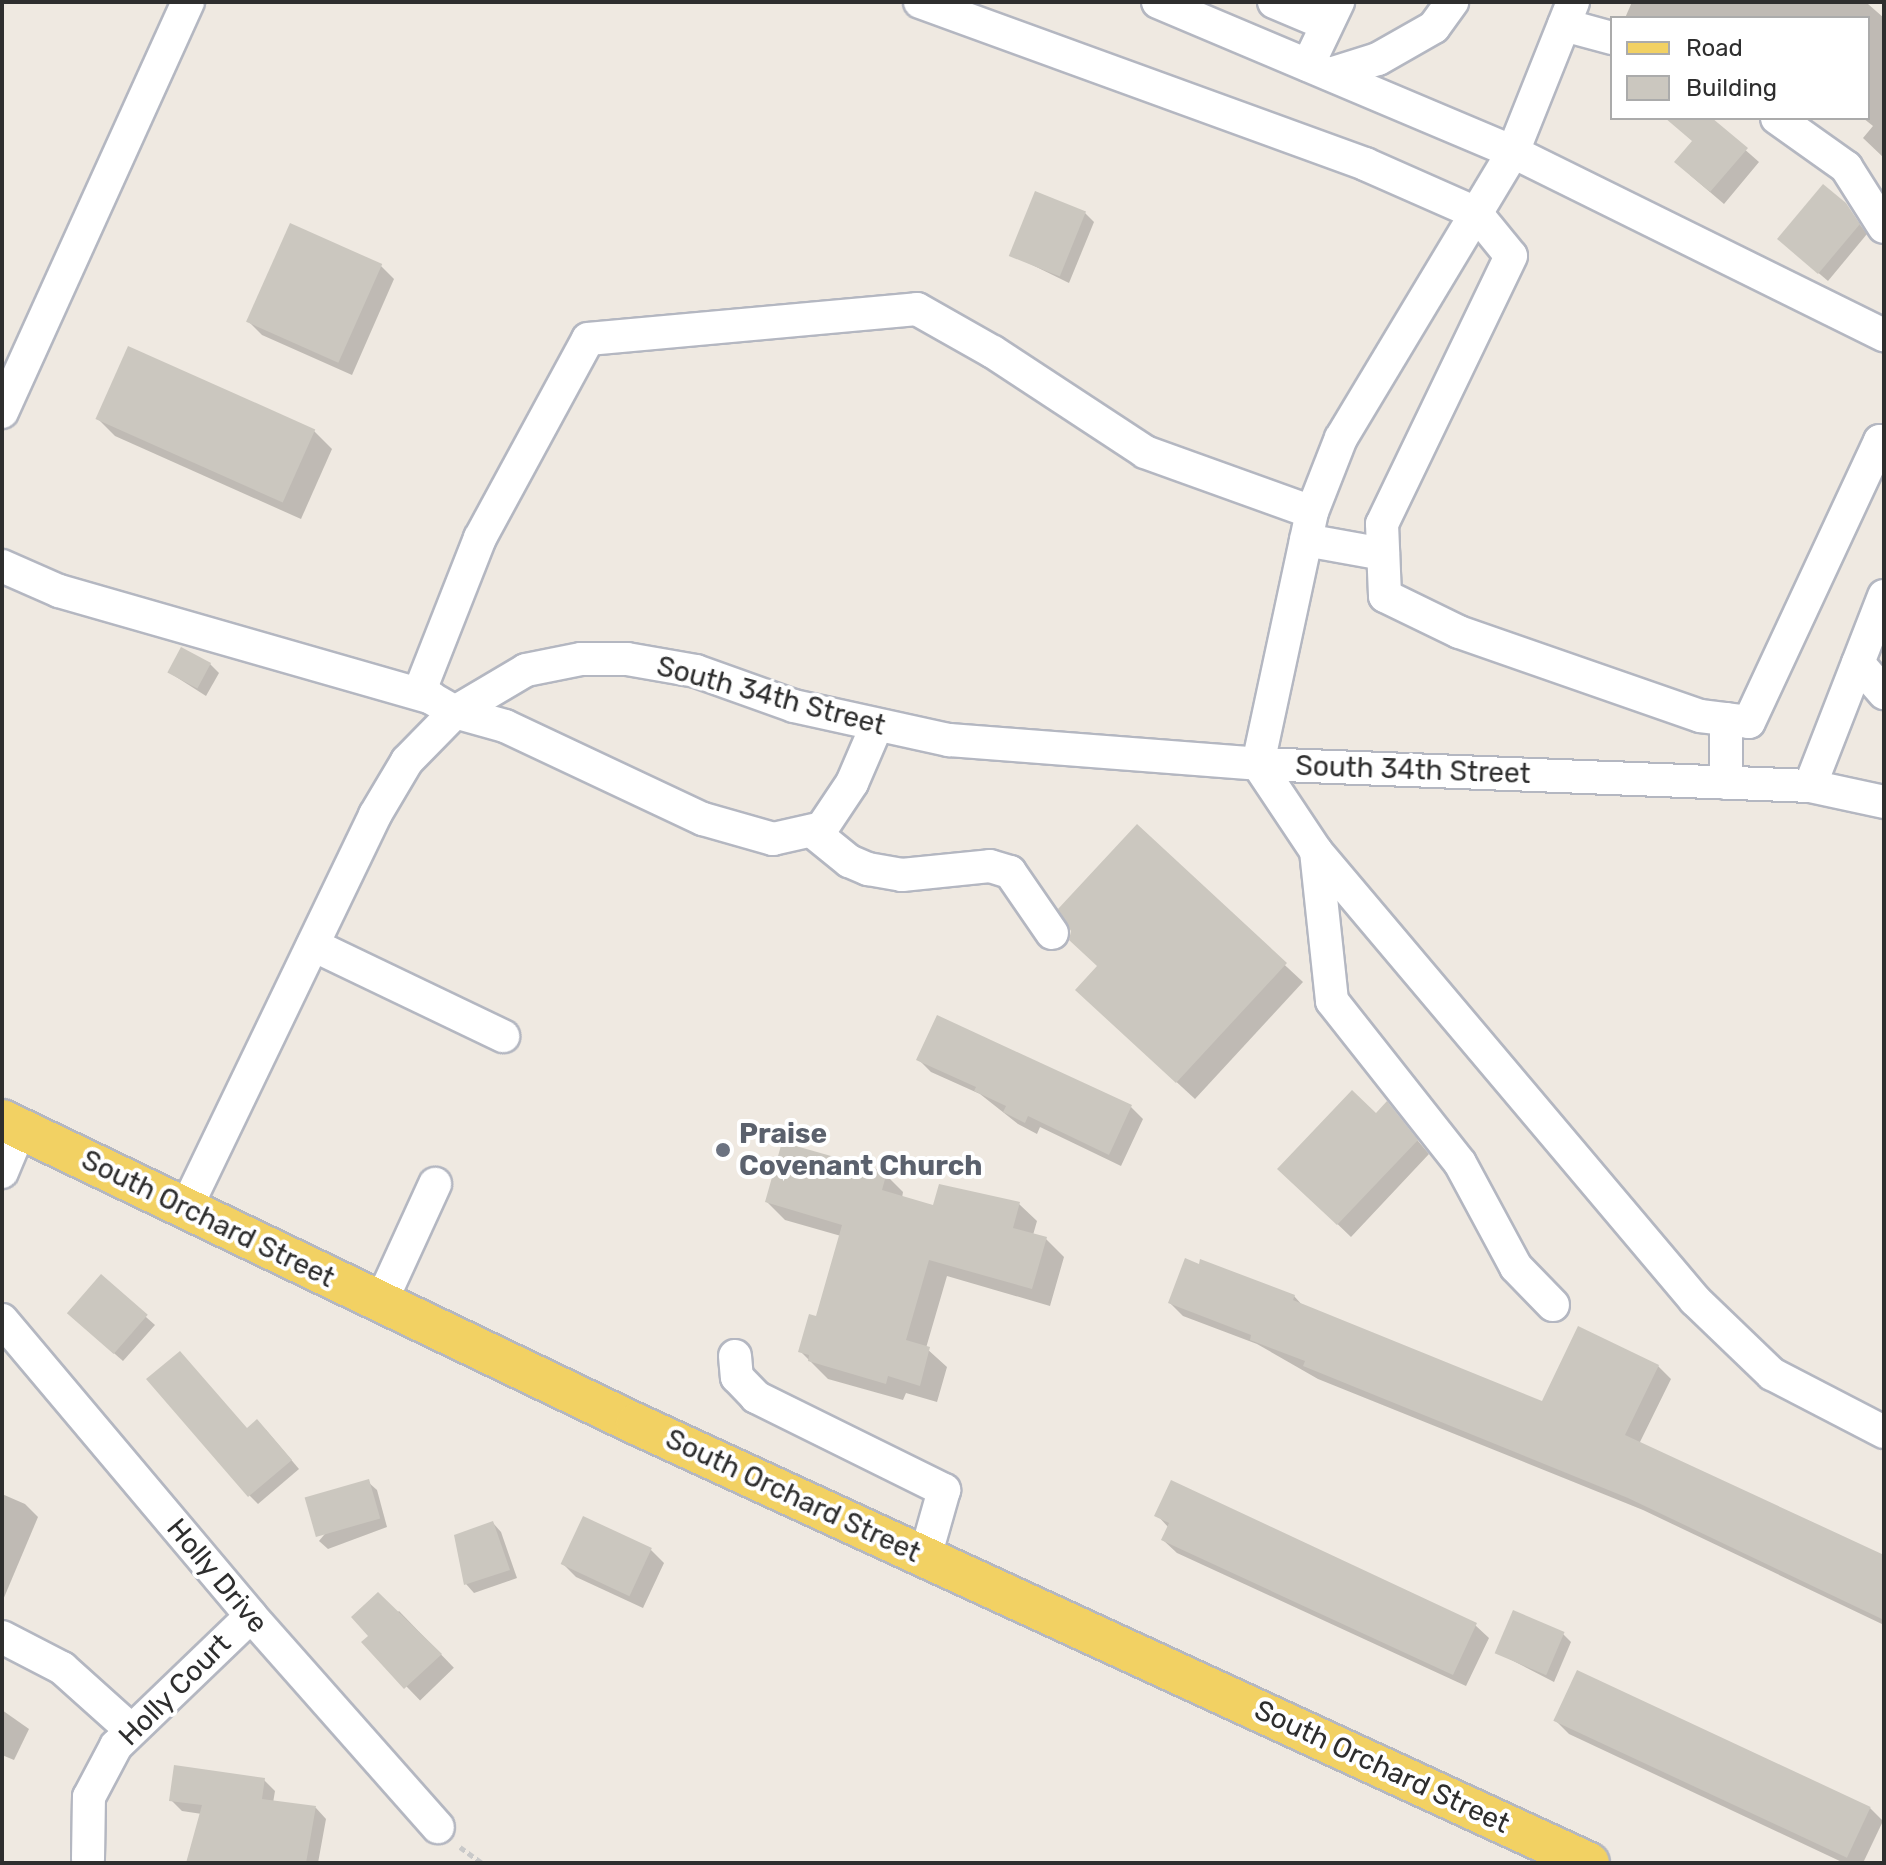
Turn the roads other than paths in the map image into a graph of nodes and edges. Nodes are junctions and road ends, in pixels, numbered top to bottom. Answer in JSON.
{"nodes":[{"id":1,"x":188,"y":2,"type":"edge"},
{"id":2,"x":920,"y":2,"type":"edge"},
{"id":3,"x":1158,"y":2,"type":"edge"},
{"id":4,"x":1274,"y":2,"type":"edge"},
{"id":5,"x":1452,"y":2,"type":"edge"},
{"id":6,"x":1331,"y":13,"type":"edge"},
{"id":7,"x":1569,"y":13,"type":"edge"},
{"id":8,"x":1610,"y":37,"type":"edge"},
{"id":9,"x":1319,"y":70,"type":"junction"},
{"id":10,"x":1780,"y":120,"type":"edge"},
{"id":11,"x":1513,"y":152,"type":"junction"},
{"id":12,"x":1476,"y":213,"type":"junction"},
{"id":13,"x":1884,"y":227,"type":"edge"},
{"id":14,"x":1884,"y":335,"type":"edge"},
{"id":15,"x":2,"y":412,"type":"edge"},
{"id":16,"x":1884,"y":443,"type":"edge"},
{"id":17,"x":1309,"y":526,"type":"junction"},
{"id":18,"x":1383,"y":554,"type":"junction"},
{"id":19,"x":2,"y":566,"type":"edge"},
{"id":20,"x":1884,"y":596,"type":"edge"},
{"id":21,"x":1858,"y":663,"type":"junction"},
{"id":22,"x":419,"y":693,"type":"junction"},
{"id":23,"x":1884,"y":693,"type":"edge"},
{"id":24,"x":455,"y":712,"type":"junction"},
{"id":25,"x":1726,"y":719,"type":"junction"},
{"id":26,"x":877,"y":725,"type":"junction"},
{"id":27,"x":1258,"y":764,"type":"junction"},
{"id":28,"x":1726,"y":783,"type":"junction"},
{"id":29,"x":1810,"y":786,"type":"junction"},
{"id":30,"x":1884,"y":802,"type":"edge"},
{"id":31,"x":812,"y":831,"type":"junction"},
{"id":32,"x":1316,"y":851,"type":"junction"},
{"id":33,"x":1052,"y":933,"type":"dead end"},
{"id":34,"x":313,"y":945,"type":"junction"},
{"id":35,"x":503,"y":1036,"type":"dead end"},
{"id":36,"x":11,"y":1125,"type":"edge"},
{"id":37,"x":2,"y":1172,"type":"edge"},
{"id":38,"x":435,"y":1184,"type":"dead end"},
{"id":39,"x":186,"y":1208,"type":"junction"},
{"id":40,"x":381,"y":1302,"type":"junction"},
{"id":41,"x":1553,"y":1305,"type":"dead end"},
{"id":42,"x":2,"y":1320,"type":"edge"},
{"id":43,"x":735,"y":1356,"type":"dead end"},
{"id":44,"x":1884,"y":1432,"type":"edge"},
{"id":45,"x":925,"y":1557,"type":"junction"},
{"id":46,"x":251,"y":1616,"type":"junction"},
{"id":47,"x":2,"y":1637,"type":"edge"},
{"id":48,"x":131,"y":1730,"type":"junction"},
{"id":49,"x":438,"y":1827,"type":"dead end"},
{"id":50,"x":88,"y":1859,"type":"dead end"},
{"id":51,"x":1589,"y":1863,"type":"edge"}],
"edges":[{"from":1,"to":15,"type":"street"},
{"from":2,"to":12,"type":"street"},
{"from":3,"to":9,"type":"street"},
{"from":4,"to":6,"type":"street"},
{"from":5,"to":9,"type":"street"},
{"from":6,"to":9,"type":"street"},
{"from":7,"to":8,"type":"street"},
{"from":7,"to":11,"type":"street"},
{"from":9,"to":11,"type":"street"},
{"from":10,"to":13,"type":"street"},
{"from":11,"to":12,"type":"street"},
{"from":11,"to":14,"type":"street"},
{"from":12,"to":17,"type":"street"},
{"from":12,"to":18,"type":"street"},
{"from":16,"to":25,"type":"street"},
{"from":17,"to":18,"type":"street"},
{"from":17,"to":22,"type":"street"},
{"from":17,"to":27,"type":"street"},
{"from":18,"to":25,"type":"street"},
{"from":19,"to":22,"type":"street"},
{"from":20,"to":21,"type":"street"},
{"from":21,"to":23,"type":"street"},
{"from":21,"to":29,"type":"street"},
{"from":22,"to":24,"type":"street"},
{"from":24,"to":26,"type":"street","name":"South 34th Street"},
{"from":24,"to":31,"type":"street"},
{"from":24,"to":34,"type":"street","name":"South 34th Street"},
{"from":25,"to":28,"type":"street"},
{"from":26,"to":27,"type":"street","name":"South 34th Street"},
{"from":26,"to":31,"type":"street"},
{"from":27,"to":28,"type":"street","name":"South 34th Street"},
{"from":27,"to":32,"type":"street"},
{"from":28,"to":29,"type":"street","name":"South 34th Street"},
{"from":29,"to":30,"type":"street","name":"South 34th Street"},
{"from":31,"to":33,"type":"street"},
{"from":32,"to":41,"type":"street"},
{"from":32,"to":44,"type":"street"},
{"from":34,"to":35,"type":"street"},
{"from":34,"to":39,"type":"street","name":"South 34th Street"},
{"from":36,"to":37,"type":"street"},
{"from":36,"to":39,"type":"main road","name":"South Orchard Street"},
{"from":38,"to":40,"type":"street"},
{"from":39,"to":40,"type":"main road","name":"South Orchard Street"},
{"from":40,"to":45,"type":"main road","name":"South Orchard Street"},
{"from":42,"to":46,"type":"street","name":"Holly Drive"},
{"from":43,"to":45,"type":"street"},
{"from":45,"to":51,"type":"main road","name":"South Orchard Street"},
{"from":46,"to":48,"type":"street","name":"Holly Court"},
{"from":46,"to":49,"type":"street","name":"Holly Drive"},
{"from":47,"to":48,"type":"street"},
{"from":48,"to":50,"type":"street","name":"Holly Court"}]}
